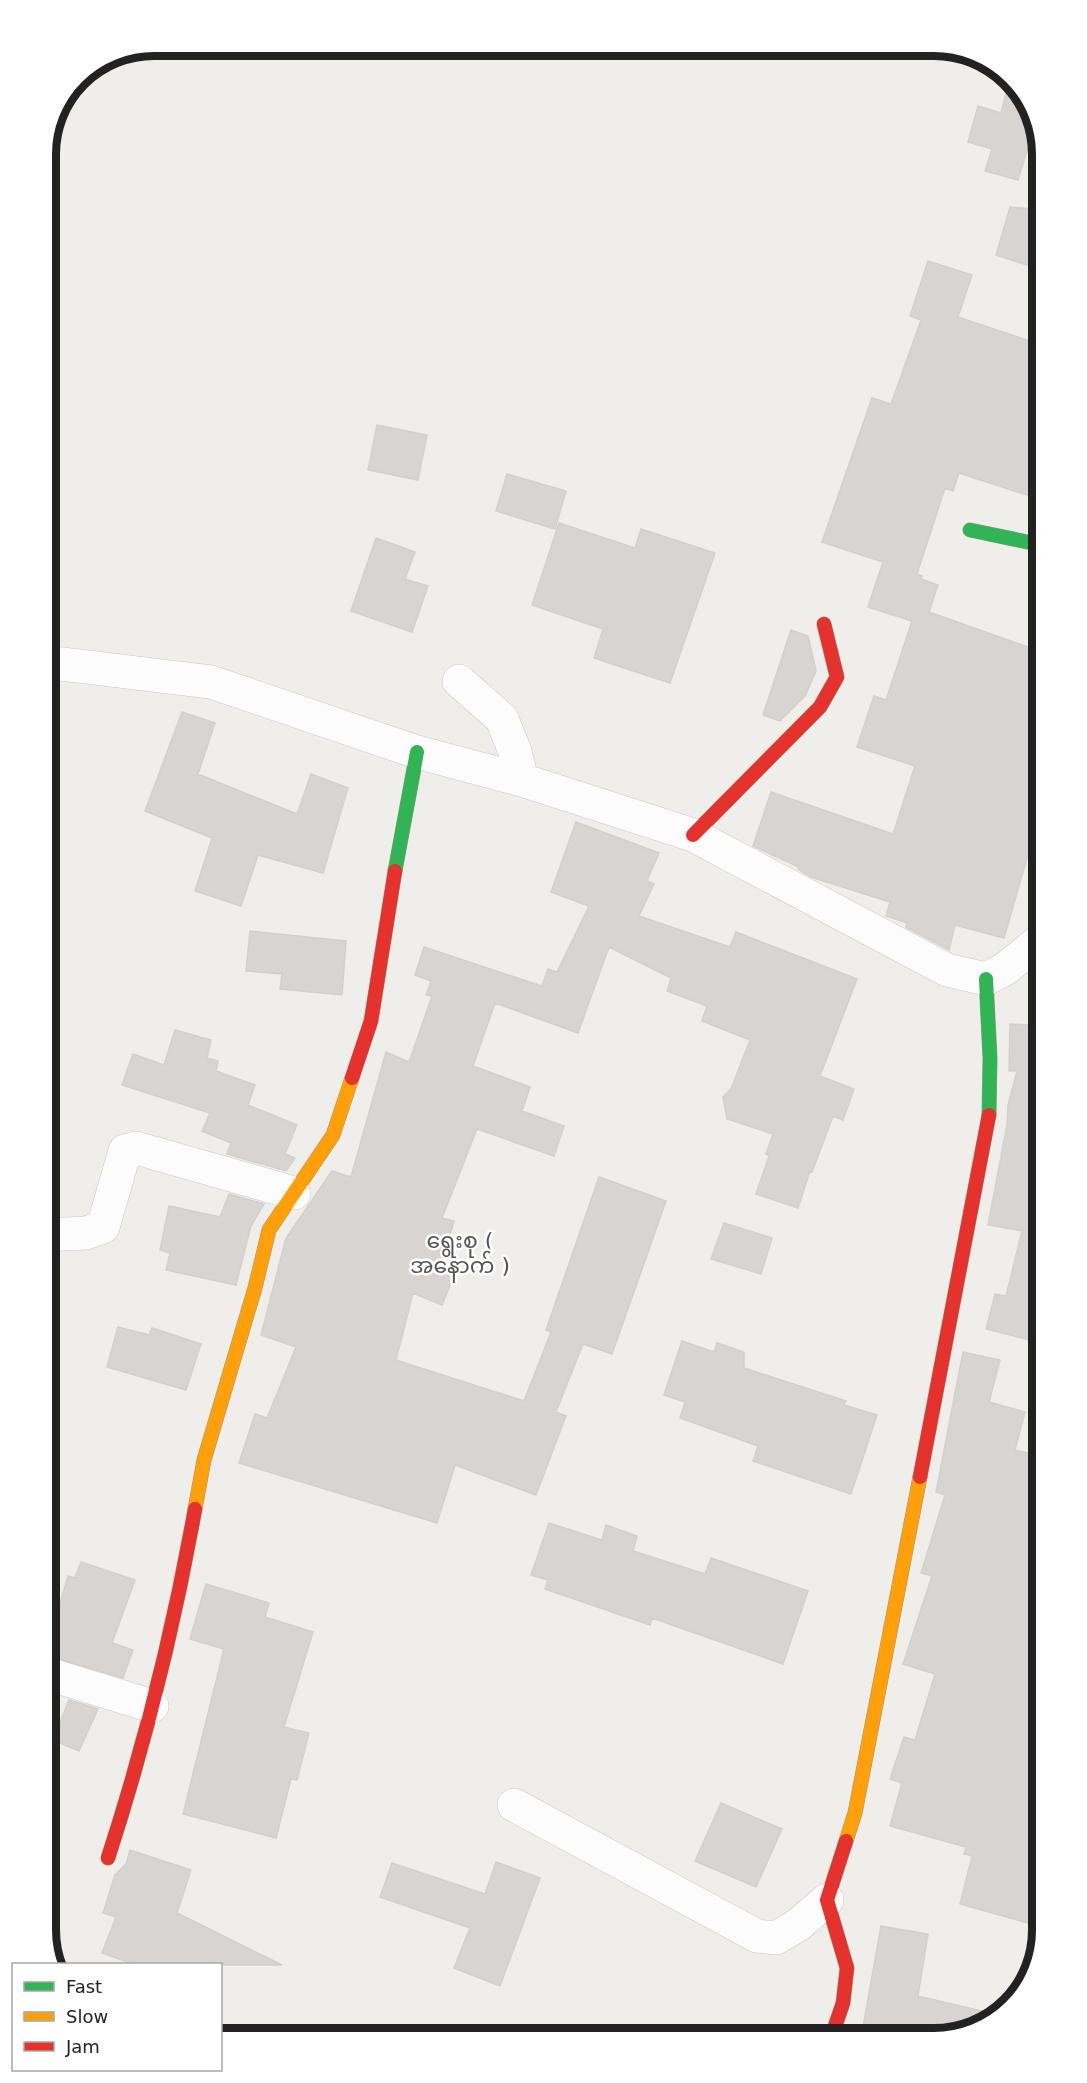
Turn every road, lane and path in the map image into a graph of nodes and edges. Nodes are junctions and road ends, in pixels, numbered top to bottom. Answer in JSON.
{"nodes":[{"id":1,"x":970,"y":530,"type":"dead end"},
{"id":2,"x":1031,"y":543,"type":"edge"},
{"id":3,"x":824,"y":624,"type":"dead end"},
{"id":4,"x":56,"y":663,"type":"edge"},
{"id":5,"x":459,"y":681,"type":"dead end"},
{"id":6,"x":417,"y":752,"type":"junction"},
{"id":7,"x":522,"y":780,"type":"junction"},
{"id":8,"x":693,"y":836,"type":"junction"},
{"id":9,"x":1031,"y":948,"type":"edge"},
{"id":10,"x":986,"y":979,"type":"junction"},
{"id":11,"x":294,"y":1193,"type":"junction"},
{"id":12,"x":56,"y":1234,"type":"edge"},
{"id":13,"x":56,"y":1676,"type":"edge"},
{"id":14,"x":152,"y":1706,"type":"junction"},
{"id":15,"x":514,"y":1805,"type":"dead end"},
{"id":16,"x":108,"y":1858,"type":"dead end"},
{"id":17,"x":827,"y":1900,"type":"junction"},
{"id":18,"x":835,"y":2028,"type":"edge"}],
"edges":[{"from":1,"to":2,"type":"street"},
{"from":3,"to":8,"type":"street"},
{"from":4,"to":6,"type":"street"},
{"from":5,"to":7,"type":"street"},
{"from":6,"to":7,"type":"street"},
{"from":6,"to":11,"type":"street"},
{"from":7,"to":8,"type":"street"},
{"from":8,"to":10,"type":"street"},
{"from":9,"to":10,"type":"street"},
{"from":10,"to":17,"type":"street"},
{"from":11,"to":12,"type":"street"},
{"from":11,"to":14,"type":"street"},
{"from":13,"to":14,"type":"street"},
{"from":14,"to":16,"type":"street"},
{"from":15,"to":17,"type":"street"},
{"from":17,"to":18,"type":"street"}]}
